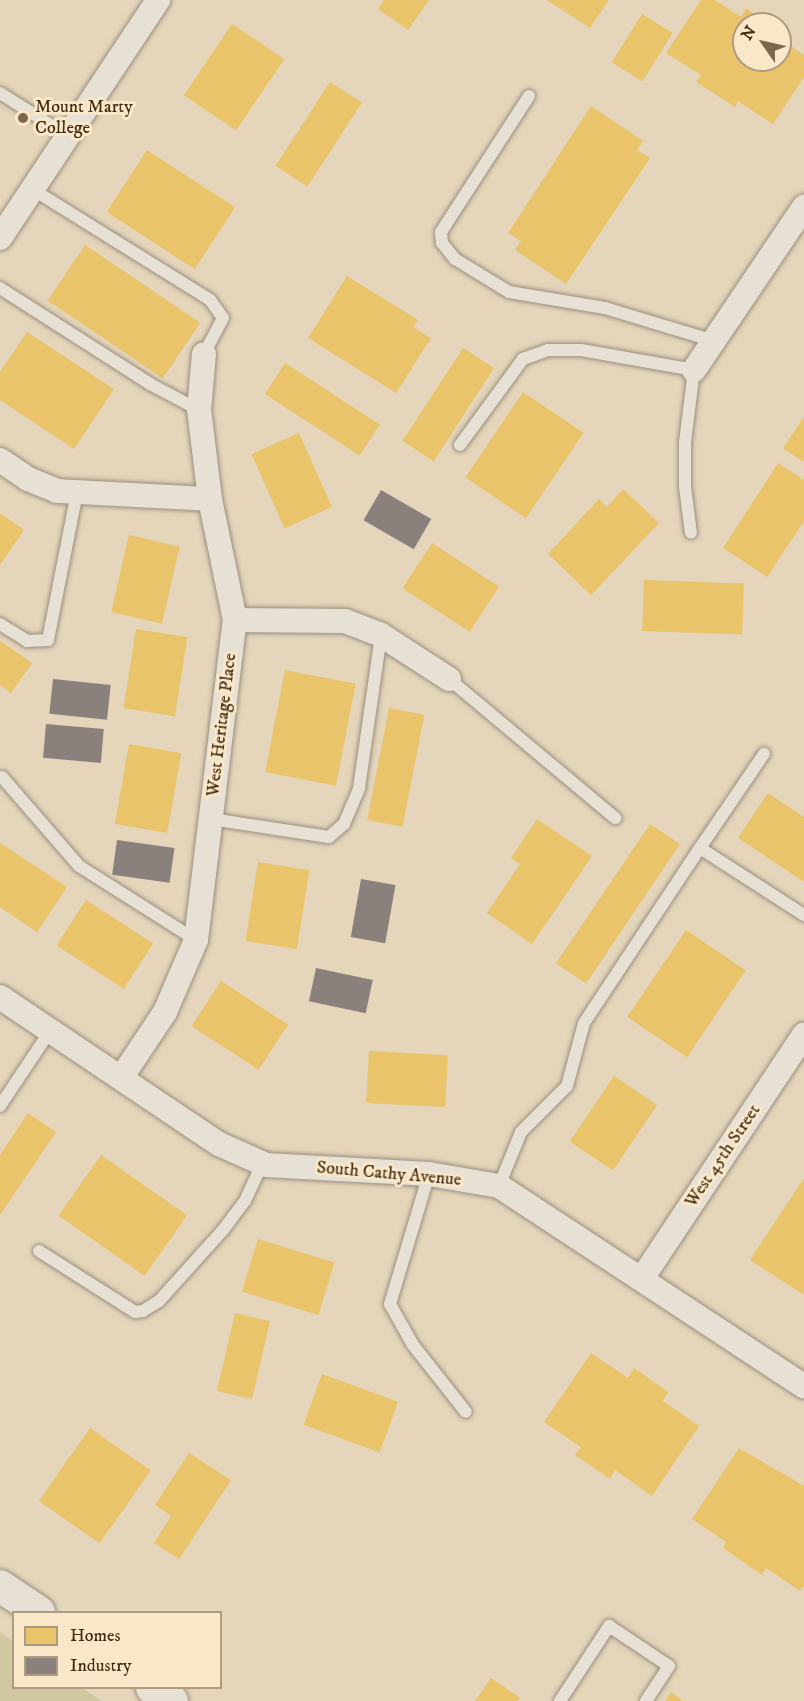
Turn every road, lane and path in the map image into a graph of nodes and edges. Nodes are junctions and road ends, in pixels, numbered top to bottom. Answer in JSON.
{"nodes":[{"id":1,"x":158,"y":0,"type":"edge"},
{"id":2,"x":0,"y":93,"type":"edge"},
{"id":3,"x":529,"y":96,"type":"dead end"},
{"id":4,"x":68,"y":136,"type":"junction"},
{"id":5,"x":32,"y":189,"type":"junction"},
{"id":6,"x":804,"y":207,"type":"edge"},
{"id":7,"x":0,"y":237,"type":"edge"},
{"id":8,"x":0,"y":288,"type":"edge"},
{"id":9,"x":714,"y":341,"type":"junction"},
{"id":10,"x":204,"y":354,"type":"joint"},
{"id":11,"x":694,"y":370,"type":"junction"},
{"id":12,"x":199,"y":410,"type":"junction"},
{"id":13,"x":460,"y":446,"type":"dead end"},
{"id":14,"x":0,"y":460,"type":"edge"},
{"id":15,"x":76,"y":492,"type":"junction"},
{"id":16,"x":210,"y":499,"type":"junction"},
{"id":17,"x":692,"y":533,"type":"dead end"},
{"id":18,"x":235,"y":620,"type":"junction"},
{"id":19,"x":0,"y":624,"type":"edge"},
{"id":20,"x":381,"y":635,"type":"junction"},
{"id":21,"x":449,"y":679,"type":"joint"},
{"id":22,"x":764,"y":754,"type":"dead end"},
{"id":23,"x":1,"y":777,"type":"edge"},
{"id":24,"x":615,"y":818,"type":"dead end"},
{"id":25,"x":211,"y":819,"type":"junction"},
{"id":26,"x":700,"y":848,"type":"junction"},
{"id":27,"x":804,"y":915,"type":"edge"},
{"id":28,"x":196,"y":940,"type":"junction"},
{"id":29,"x":0,"y":998,"type":"edge"},
{"id":30,"x":50,"y":1031,"type":"junction"},
{"id":31,"x":804,"y":1035,"type":"edge"},
{"id":32,"x":121,"y":1078,"type":"junction"},
{"id":33,"x":0,"y":1106,"type":"edge"},
{"id":34,"x":262,"y":1164,"type":"junction"},
{"id":35,"x":429,"y":1174,"type":"junction"},
{"id":36,"x":499,"y":1186,"type":"junction"},
{"id":37,"x":39,"y":1251,"type":"dead end"},
{"id":38,"x":643,"y":1277,"type":"junction"},
{"id":39,"x":803,"y":1384,"type":"edge"},
{"id":40,"x":466,"y":1412,"type":"dead end"},
{"id":41,"x":0,"y":1586,"type":"edge"},
{"id":42,"x":38,"y":1611,"type":"edge"},
{"id":43,"x":560,"y":1701,"type":"edge"},
{"id":44,"x":646,"y":1701,"type":"edge"}],
"edges":[{"from":1,"to":4,"type":"street"},
{"from":2,"to":4,"type":"lane"},
{"from":3,"to":9,"type":"lane"},
{"from":4,"to":5,"type":"street"},
{"from":5,"to":7,"type":"street"},
{"from":5,"to":10,"type":"lane"},
{"from":6,"to":9,"type":"street"},
{"from":8,"to":12,"type":"lane"},
{"from":9,"to":11,"type":"street"},
{"from":10,"to":12,"type":"street","name":"West Heritage Place"},
{"from":11,"to":13,"type":"lane"},
{"from":11,"to":17,"type":"lane"},
{"from":12,"to":16,"type":"street","name":"West Heritage Place"},
{"from":14,"to":15,"type":"street"},
{"from":15,"to":16,"type":"street"},
{"from":15,"to":19,"type":"lane"},
{"from":16,"to":18,"type":"street","name":"West Heritage Place"},
{"from":18,"to":20,"type":"street"},
{"from":18,"to":25,"type":"street","name":"West Heritage Place"},
{"from":20,"to":21,"type":"street"},
{"from":20,"to":25,"type":"lane"},
{"from":21,"to":24,"type":"lane"},
{"from":22,"to":26,"type":"lane"},
{"from":23,"to":28,"type":"lane"},
{"from":25,"to":28,"type":"street","name":"West Heritage Place"},
{"from":26,"to":27,"type":"lane"},
{"from":26,"to":36,"type":"lane"},
{"from":28,"to":32,"type":"street","name":"West Heritage Place"},
{"from":29,"to":30,"type":"street","name":"South Cathy Avenue"},
{"from":30,"to":32,"type":"street","name":"South Cathy Avenue"},
{"from":30,"to":33,"type":"lane"},
{"from":31,"to":38,"type":"street","name":"West 45th Street"},
{"from":32,"to":34,"type":"street","name":"South Cathy Avenue"},
{"from":34,"to":35,"type":"street","name":"South Cathy Avenue"},
{"from":34,"to":37,"type":"lane"},
{"from":35,"to":36,"type":"street","name":"South Cathy Avenue"},
{"from":35,"to":40,"type":"lane"},
{"from":36,"to":38,"type":"street","name":"South Cathy Avenue"},
{"from":38,"to":39,"type":"street","name":"South Cathy Avenue"},
{"from":41,"to":42,"type":"street"},
{"from":43,"to":44,"type":"lane"}]}
